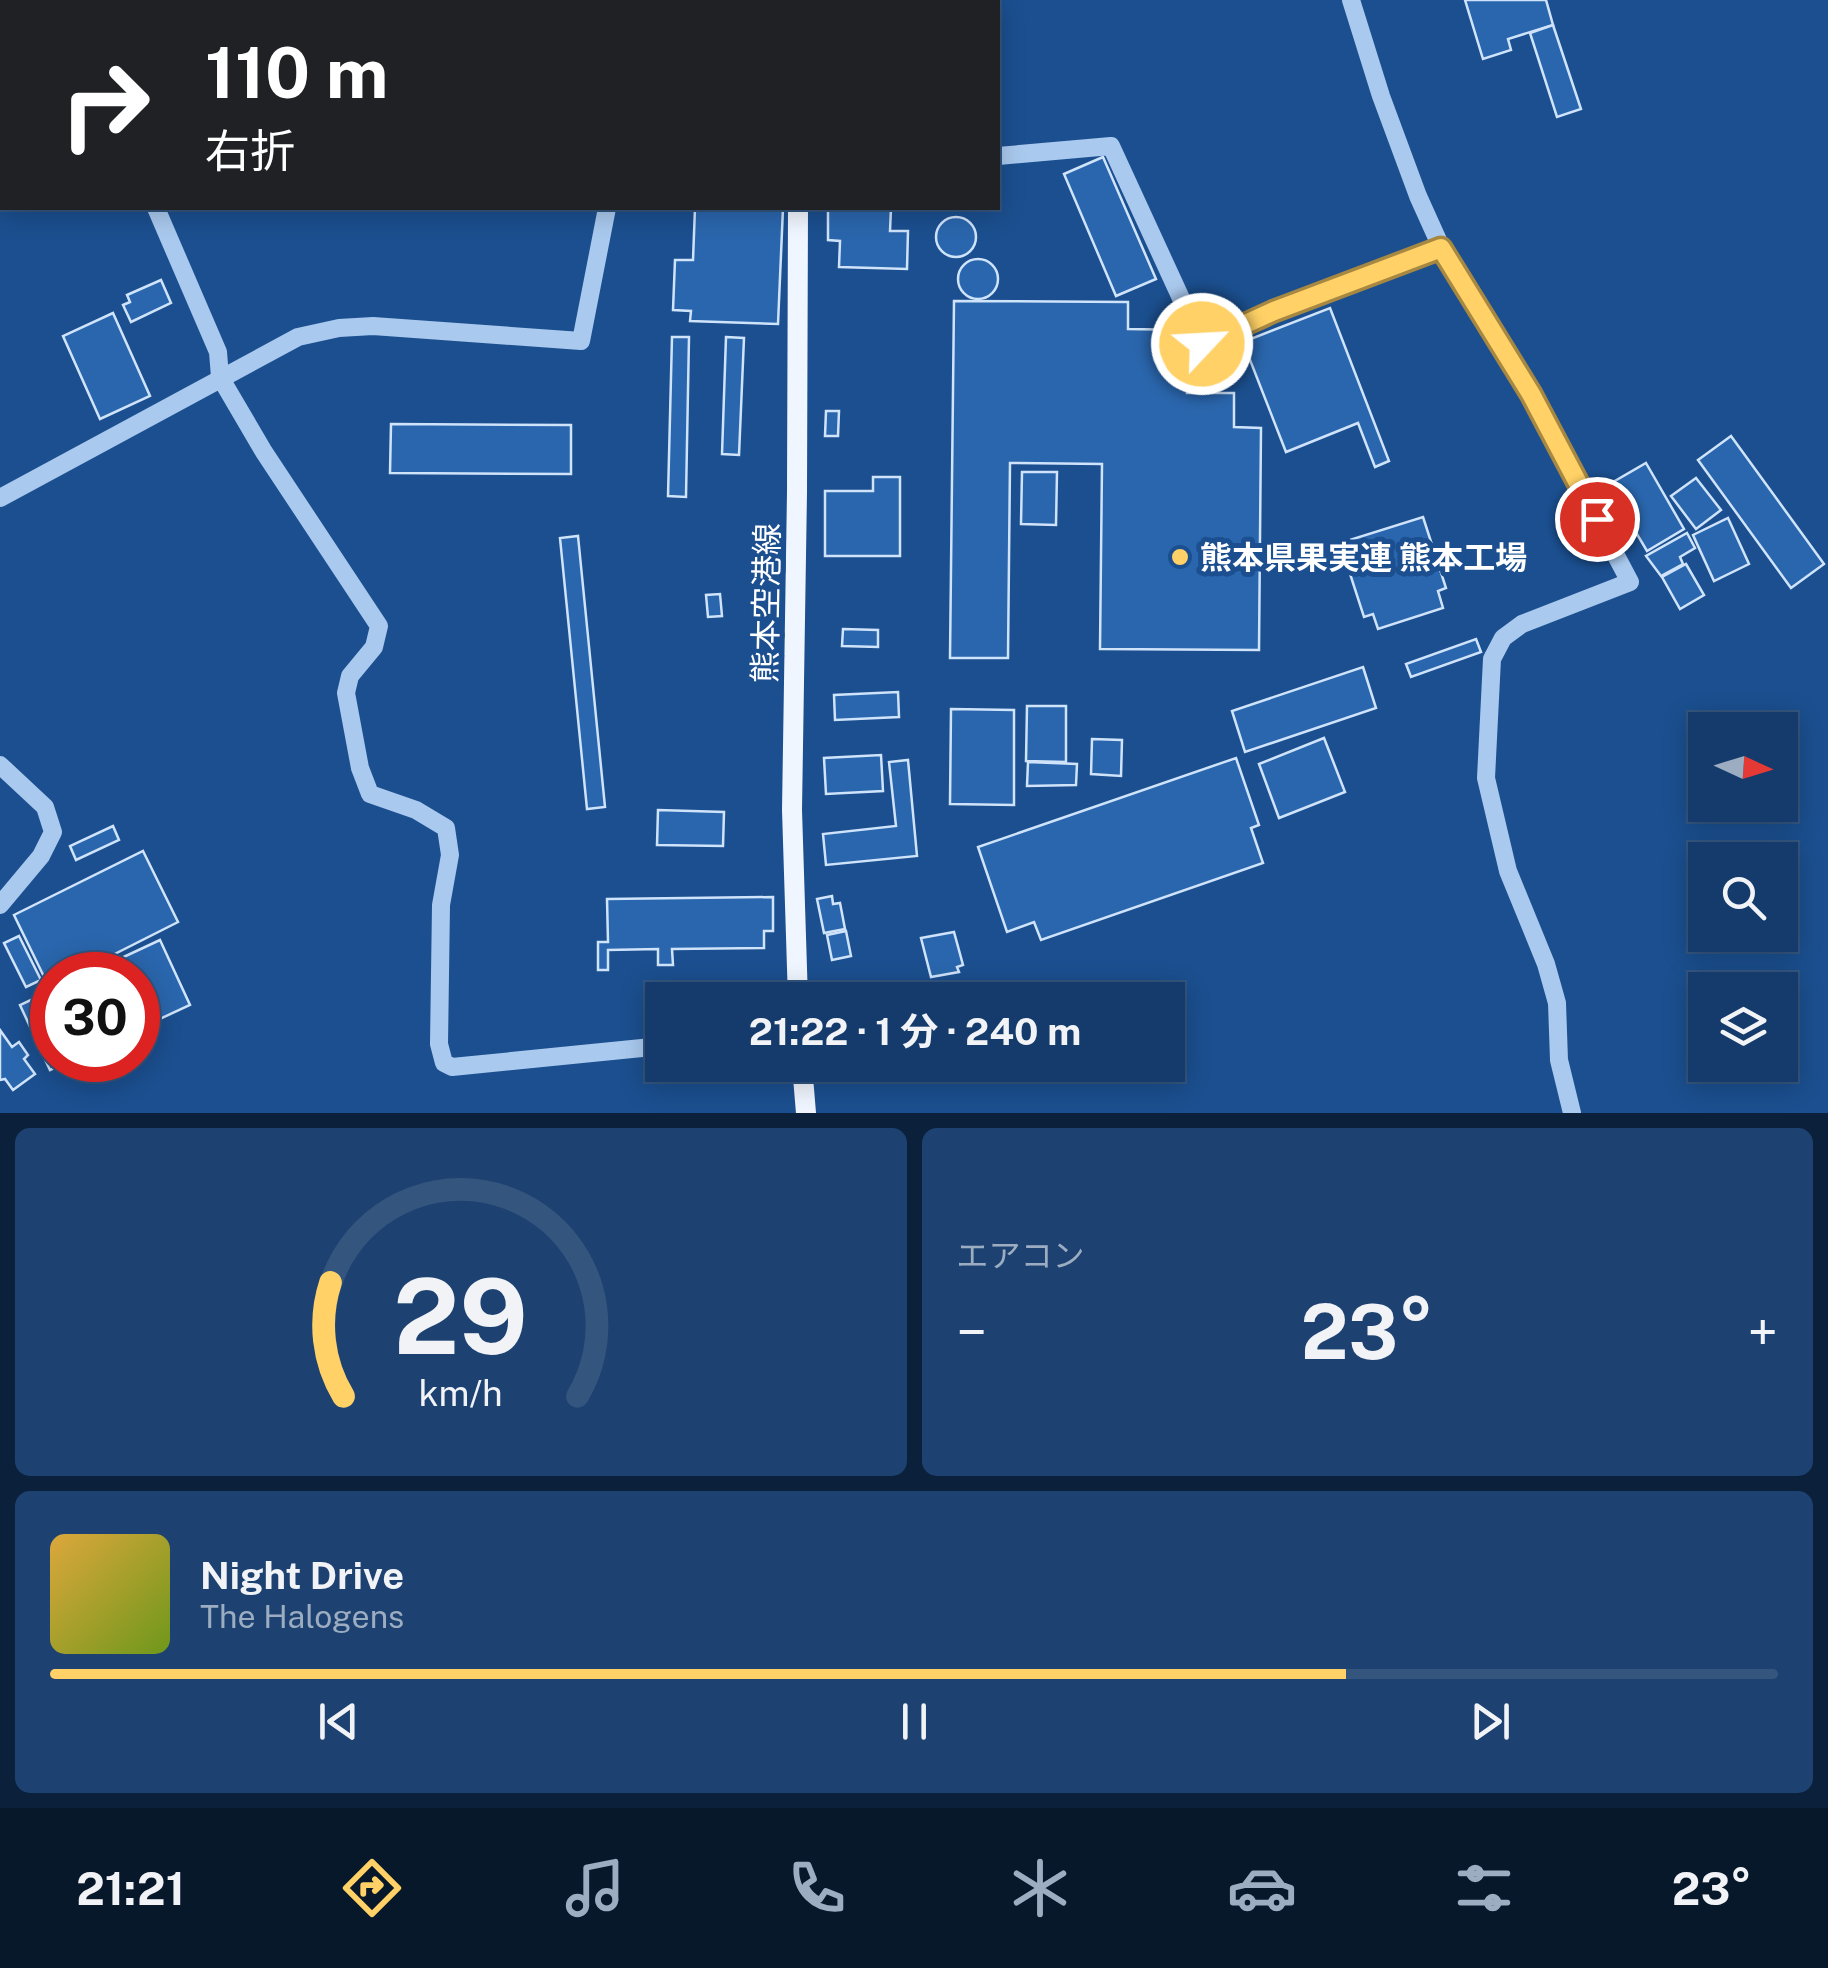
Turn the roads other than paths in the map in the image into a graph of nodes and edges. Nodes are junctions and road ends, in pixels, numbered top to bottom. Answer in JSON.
{"nodes":[{"id":1,"x":1351,"y":0,"type":"edge"},
{"id":2,"x":1000,"y":156,"type":"edge"},
{"id":3,"x":157,"y":210,"type":"edge"},
{"id":4,"x":607,"y":210,"type":"edge"},
{"id":5,"x":798,"y":210,"type":"edge"},
{"id":6,"x":1441,"y":248,"type":"junction"},
{"id":7,"x":220,"y":378,"type":"junction"},
{"id":8,"x":0,"y":498,"type":"edge"},
{"id":9,"x":0,"y":765,"type":"edge"},
{"id":10,"x":0,"y":905,"type":"edge"},
{"id":11,"x":797,"y":982,"type":"edge"},
{"id":12,"x":645,"y":1048,"type":"edge"},
{"id":13,"x":803,"y":1082,"type":"edge"},
{"id":14,"x":806,"y":1113,"type":"edge"},
{"id":15,"x":1572,"y":1113,"type":"edge"}],
"edges":[{"from":1,"to":6,"type":"street"},
{"from":2,"to":6,"type":"street"},
{"from":3,"to":7,"type":"street"},
{"from":4,"to":7,"type":"street"},
{"from":5,"to":11,"type":"main road","name":"熊本空港線"},
{"from":6,"to":15,"type":"street"},
{"from":7,"to":8,"type":"street"},
{"from":7,"to":12,"type":"street"},
{"from":9,"to":10,"type":"street"},
{"from":13,"to":14,"type":"main road"}]}
